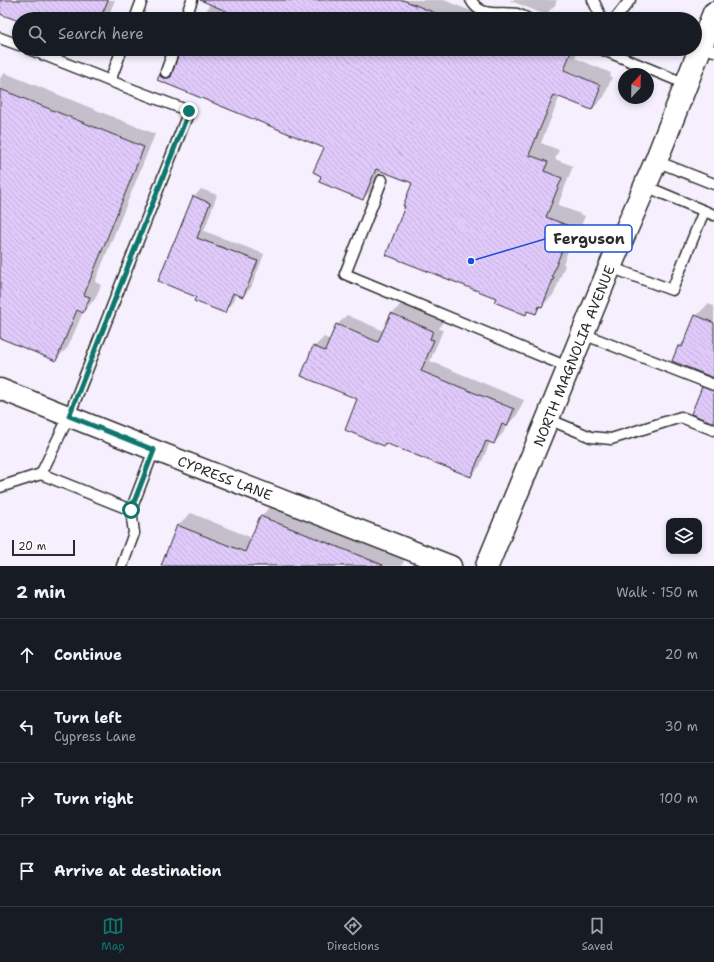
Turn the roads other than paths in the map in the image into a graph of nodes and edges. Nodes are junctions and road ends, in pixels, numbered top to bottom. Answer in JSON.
{"nodes":[{"id":1,"x":142,"y":0,"type":"edge"},
{"id":2,"x":192,"y":0,"type":"edge"},
{"id":3,"x":471,"y":0,"type":"edge"},
{"id":4,"x":593,"y":0,"type":"edge"},
{"id":5,"x":630,"y":0,"type":"edge"},
{"id":6,"x":138,"y":12,"type":"edge"},
{"id":7,"x":188,"y":12,"type":"edge"},
{"id":8,"x":486,"y":12,"type":"edge"},
{"id":9,"x":599,"y":12,"type":"edge"},
{"id":10,"x":621,"y":12,"type":"edge"},
{"id":11,"x":714,"y":13,"type":"edge"},
{"id":12,"x":0,"y":38,"type":"edge"},
{"id":13,"x":12,"y":42,"type":"edge"},
{"id":14,"x":708,"y":48,"type":"edge"},
{"id":15,"x":47,"y":56,"type":"edge"},
{"id":16,"x":119,"y":56,"type":"edge"},
{"id":17,"x":172,"y":56,"type":"edge"},
{"id":18,"x":618,"y":56,"type":"edge"},
{"id":19,"x":166,"y":72,"type":"dead end"},
{"id":20,"x":110,"y":81,"type":"junction"},
{"id":21,"x":686,"y":84,"type":"junction"},
{"id":22,"x":656,"y":161,"type":"junction"},
{"id":23,"x":382,"y":180,"type":"dead end"},
{"id":24,"x":714,"y":184,"type":"edge"},
{"id":25,"x":644,"y":186,"type":"junction"},
{"id":26,"x":704,"y":211,"type":"junction"},
{"id":27,"x":714,"y":215,"type":"edge"},
{"id":28,"x":610,"y":267,"type":"junction"},
{"id":29,"x":583,"y":334,"type":"junction"},
{"id":30,"x":570,"y":368,"type":"junction"},
{"id":31,"x":714,"y":385,"type":"edge"},
{"id":32,"x":0,"y":389,"type":"edge"},
{"id":33,"x":69,"y":416,"type":"junction"},
{"id":34,"x":548,"y":419,"type":"junction"},
{"id":35,"x":714,"y":430,"type":"edge"},
{"id":36,"x":154,"y":450,"type":"junction"},
{"id":37,"x":42,"y":474,"type":"junction"},
{"id":38,"x":0,"y":487,"type":"edge"},
{"id":39,"x":131,"y":510,"type":"junction"},
{"id":40,"x":122,"y":566,"type":"edge"},
{"id":41,"x":451,"y":566,"type":"edge"},
{"id":42,"x":487,"y":566,"type":"edge"}],
"edges":[{"from":1,"to":6,"type":"lane"},
{"from":2,"to":7,"type":"lane"},
{"from":3,"to":8,"type":"lane"},
{"from":4,"to":9,"type":"lane"},
{"from":5,"to":10,"type":"lane"},
{"from":11,"to":14,"type":"main road","name":"NORTH MAGNOLIA AVENUE"},
{"from":12,"to":13,"type":"lane"},
{"from":14,"to":21,"type":"main road","name":"NORTH MAGNOLIA AVENUE"},
{"from":15,"to":20,"type":"lane"},
{"from":16,"to":20,"type":"lane"},
{"from":17,"to":19,"type":"lane"},
{"from":18,"to":21,"type":"lane"},
{"from":20,"to":33,"type":"lane"},
{"from":21,"to":22,"type":"main road","name":"NORTH MAGNOLIA AVENUE"},
{"from":22,"to":24,"type":"lane"},
{"from":22,"to":25,"type":"main road","name":"NORTH MAGNOLIA AVENUE"},
{"from":23,"to":30,"type":"lane"},
{"from":25,"to":26,"type":"lane"},
{"from":25,"to":28,"type":"main road","name":"NORTH MAGNOLIA AVENUE"},
{"from":26,"to":27,"type":"lane"},
{"from":26,"to":28,"type":"lane"},
{"from":28,"to":29,"type":"main road","name":"NORTH MAGNOLIA AVENUE"},
{"from":29,"to":30,"type":"main road","name":"NORTH MAGNOLIA AVENUE"},
{"from":29,"to":31,"type":"lane"},
{"from":30,"to":34,"type":"main road","name":"NORTH MAGNOLIA AVENUE"},
{"from":32,"to":33,"type":"street","name":"CYPRESS LANE"},
{"from":33,"to":36,"type":"street","name":"CYPRESS LANE"},
{"from":33,"to":37,"type":"lane"},
{"from":34,"to":35,"type":"lane"},
{"from":34,"to":42,"type":"main road","name":"NORTH MAGNOLIA AVENUE"},
{"from":36,"to":39,"type":"lane"},
{"from":36,"to":41,"type":"street","name":"CYPRESS LANE"},
{"from":37,"to":38,"type":"lane"},
{"from":37,"to":39,"type":"lane"},
{"from":39,"to":40,"type":"lane"}]}
